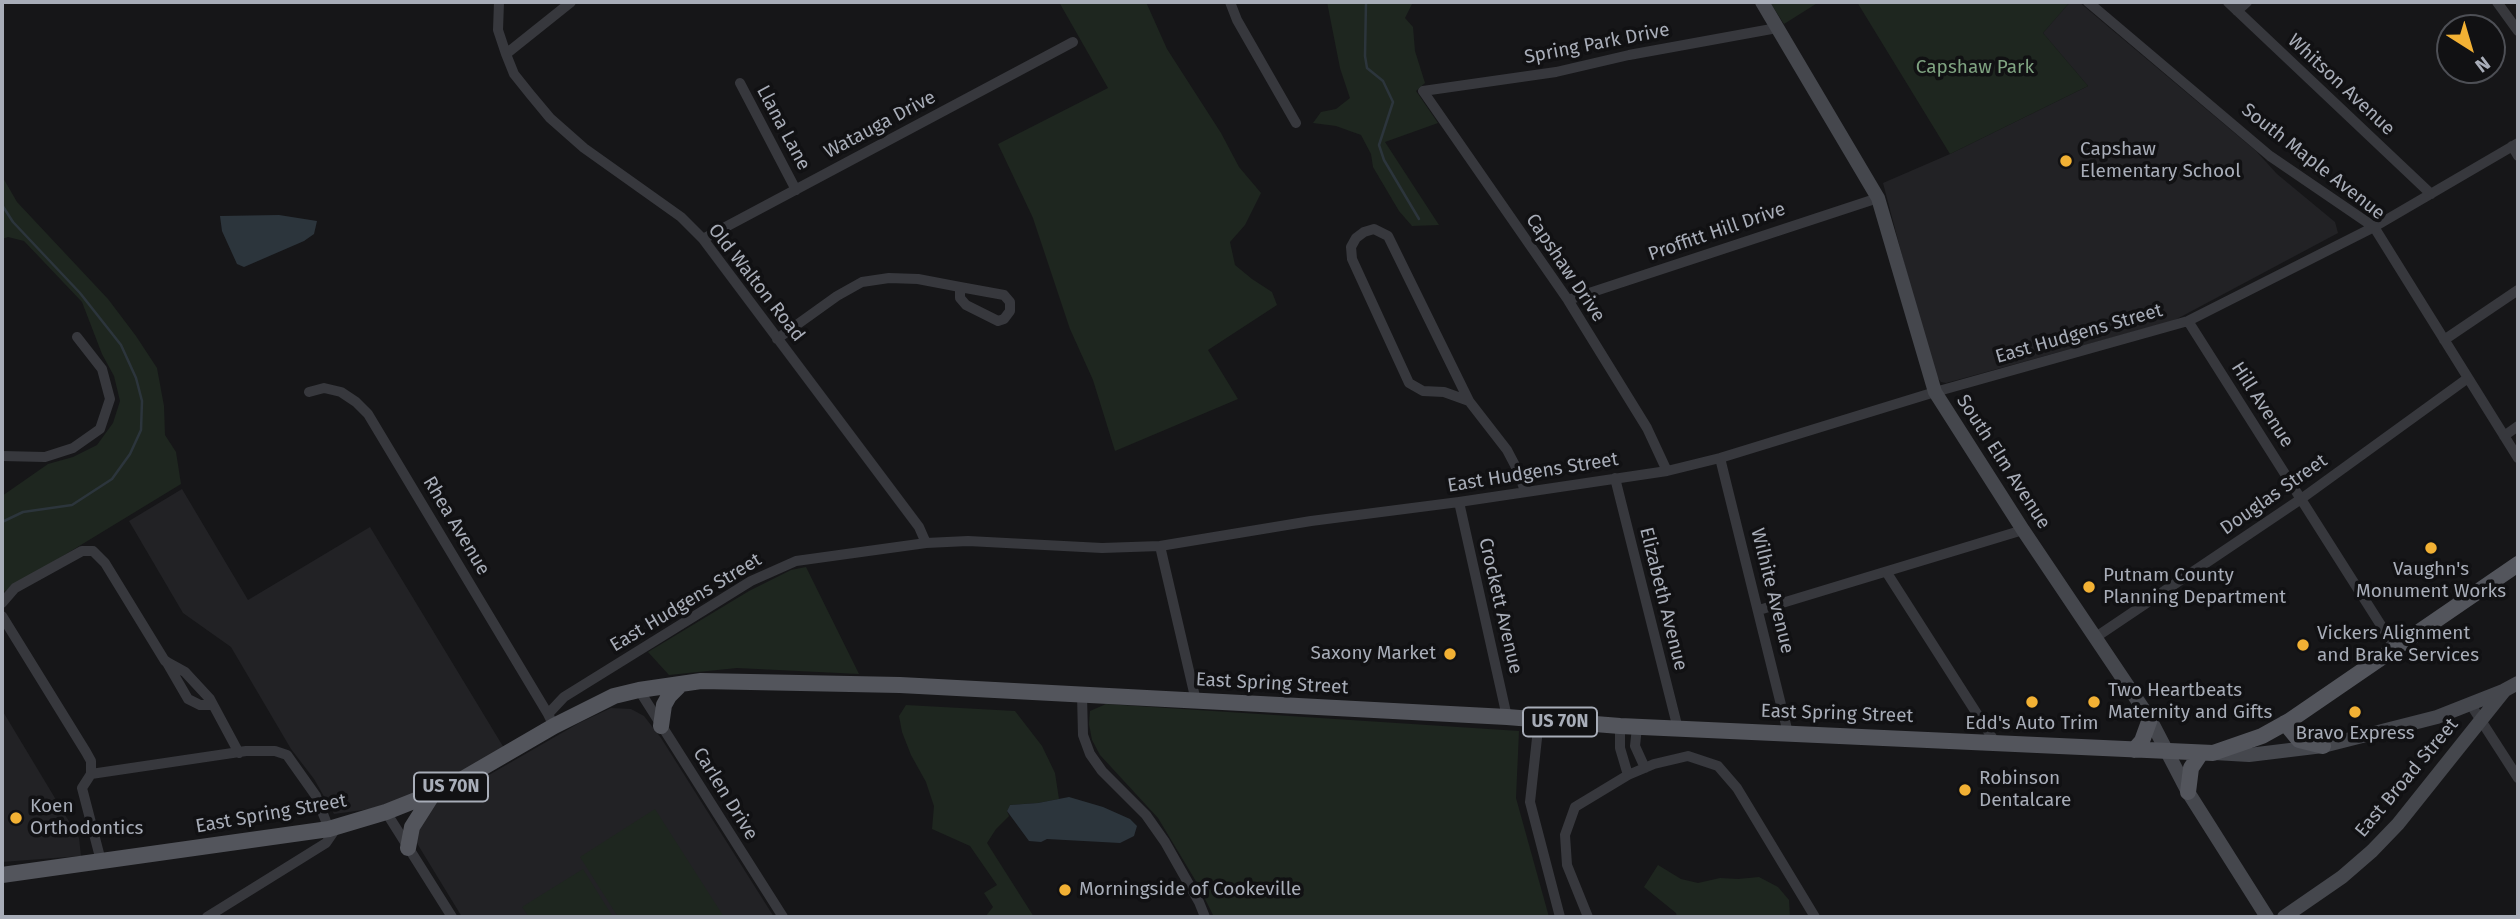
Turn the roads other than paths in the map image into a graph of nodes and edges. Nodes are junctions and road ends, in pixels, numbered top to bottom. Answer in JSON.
{"nodes":[{"id":1,"x":499,"y":2,"type":"edge"},
{"id":2,"x":571,"y":2,"type":"edge"},
{"id":3,"x":1230,"y":2,"type":"edge"},
{"id":4,"x":1762,"y":2,"type":"edge"},
{"id":5,"x":2088,"y":2,"type":"edge"},
{"id":6,"x":2228,"y":2,"type":"edge"},
{"id":7,"x":2247,"y":2,"type":"edge"},
{"id":8,"x":2497,"y":2,"type":"edge"},
{"id":9,"x":2237,"y":11,"type":"junction"},
{"id":10,"x":1777,"y":28,"type":"junction"},
{"id":11,"x":2518,"y":31,"type":"edge"},
{"id":12,"x":1073,"y":42,"type":"dead end"},
{"id":13,"x":506,"y":54,"type":"junction"},
{"id":14,"x":740,"y":83,"type":"dead end"},
{"id":15,"x":1423,"y":91,"type":"joint"},
{"id":16,"x":1296,"y":123,"type":"dead end"},
{"id":17,"x":2515,"y":145,"type":"edge"},
{"id":18,"x":2518,"y":156,"type":"edge"},
{"id":19,"x":796,"y":190,"type":"junction"},
{"id":20,"x":2431,"y":194,"type":"junction"},
{"id":21,"x":1878,"y":198,"type":"junction"},
{"id":22,"x":2374,"y":227,"type":"junction"},
{"id":23,"x":702,"y":239,"type":"junction"},
{"id":24,"x":960,"y":287,"type":"junction"},
{"id":25,"x":2518,"y":290,"type":"edge"},
{"id":26,"x":1568,"y":300,"type":"junction"},
{"id":27,"x":2188,"y":321,"type":"junction"},
{"id":28,"x":77,"y":337,"type":"dead end"},
{"id":29,"x":778,"y":339,"type":"junction"},
{"id":30,"x":2444,"y":340,"type":"junction"},
{"id":31,"x":2468,"y":378,"type":"junction"},
{"id":32,"x":309,"y":392,"type":"dead end"},
{"id":33,"x":1935,"y":392,"type":"junction"},
{"id":34,"x":1469,"y":401,"type":"junction"},
{"id":35,"x":2518,"y":426,"type":"edge"},
{"id":36,"x":2504,"y":436,"type":"junction"},
{"id":37,"x":2,"y":456,"type":"edge"},
{"id":38,"x":1720,"y":458,"type":"junction"},
{"id":39,"x":2518,"y":458,"type":"edge"},
{"id":40,"x":1667,"y":471,"type":"junction"},
{"id":41,"x":1615,"y":478,"type":"junction"},
{"id":42,"x":1525,"y":492,"type":"junction"},
{"id":43,"x":2301,"y":499,"type":"junction"},
{"id":44,"x":1459,"y":502,"type":"junction"},
{"id":45,"x":2022,"y":530,"type":"junction"},
{"id":46,"x":926,"y":543,"type":"junction"},
{"id":47,"x":1160,"y":546,"type":"junction"},
{"id":48,"x":2518,"y":564,"type":"edge"},
{"id":49,"x":1887,"y":573,"type":"junction"},
{"id":50,"x":2,"y":603,"type":"edge"},
{"id":51,"x":1759,"y":610,"type":"junction"},
{"id":52,"x":2,"y":616,"type":"edge"},
{"id":53,"x":2096,"y":637,"type":"junction"},
{"id":54,"x":2396,"y":649,"type":"junction"},
{"id":55,"x":165,"y":661,"type":"junction"},
{"id":56,"x":681,"y":684,"type":"junction"},
{"id":57,"x":2512,"y":686,"type":"edge"},
{"id":58,"x":639,"y":690,"type":"junction"},
{"id":59,"x":1082,"y":695,"type":"junction"},
{"id":60,"x":1196,"y":701,"type":"junction"},
{"id":61,"x":213,"y":705,"type":"junction"},
{"id":62,"x":2471,"y":705,"type":"junction"},
{"id":63,"x":1507,"y":718,"type":"junction"},
{"id":64,"x":2150,"y":719,"type":"junction"},
{"id":65,"x":551,"y":720,"type":"junction"},
{"id":66,"x":1539,"y":720,"type":"junction"},
{"id":67,"x":2480,"y":722,"type":"junction"},
{"id":68,"x":2285,"y":723,"type":"junction"},
{"id":69,"x":661,"y":726,"type":"junction"},
{"id":70,"x":1620,"y":726,"type":"junction"},
{"id":71,"x":1637,"y":727,"type":"junction"},
{"id":72,"x":1678,"y":729,"type":"junction"},
{"id":73,"x":1788,"y":733,"type":"junction"},
{"id":74,"x":1995,"y":742,"type":"junction"},
{"id":75,"x":2323,"y":746,"type":"junction"},
{"id":76,"x":2134,"y":750,"type":"junction"},
{"id":77,"x":2167,"y":751,"type":"junction"},
{"id":78,"x":239,"y":753,"type":"junction"},
{"id":79,"x":2207,"y":753,"type":"junction"},
{"id":80,"x":1645,"y":768,"type":"junction"},
{"id":81,"x":91,"y":774,"type":"junction"},
{"id":82,"x":1628,"y":775,"type":"junction"},
{"id":83,"x":2518,"y":778,"type":"edge"},
{"id":84,"x":2188,"y":792,"type":"junction"},
{"id":85,"x":433,"y":794,"type":"junction"},
{"id":86,"x":386,"y":812,"type":"junction"},
{"id":87,"x":333,"y":828,"type":"junction"},
{"id":88,"x":408,"y":848,"type":"junction"},
{"id":89,"x":101,"y":861,"type":"junction"},
{"id":90,"x":2,"y":875,"type":"edge"},
{"id":91,"x":206,"y":917,"type":"edge"},
{"id":92,"x":452,"y":917,"type":"edge"},
{"id":93,"x":783,"y":917,"type":"edge"},
{"id":94,"x":1205,"y":917,"type":"edge"},
{"id":95,"x":1560,"y":917,"type":"edge"},
{"id":96,"x":1588,"y":917,"type":"edge"},
{"id":97,"x":1815,"y":917,"type":"edge"},
{"id":98,"x":2267,"y":917,"type":"edge"},
{"id":99,"x":2284,"y":917,"type":"edge"}],
"edges":[{"from":1,"to":13,"type":"street","name":"Old Walton Road"},
{"from":2,"to":13,"type":"street"},
{"from":3,"to":16,"type":"street"},
{"from":4,"to":10,"type":"street","name":"South Elm Avenue"},
{"from":5,"to":22,"type":"street","name":"South Maple Avenue"},
{"from":6,"to":9,"type":"street","name":"Whitson Avenue"},
{"from":7,"to":9,"type":"street"},
{"from":8,"to":11,"type":"street"},
{"from":9,"to":20,"type":"street","name":"Whitson Avenue"},
{"from":10,"to":15,"type":"street","name":"Spring Park Drive"},
{"from":10,"to":21,"type":"street","name":"South Elm Avenue"},
{"from":12,"to":19,"type":"street","name":"Watauga Drive"},
{"from":13,"to":23,"type":"street","name":"Old Walton Road"},
{"from":14,"to":19,"type":"street","name":"Llana Lane"},
{"from":15,"to":26,"type":"street","name":"Capshaw Drive"},
{"from":17,"to":18,"type":"street"},
{"from":17,"to":20,"type":"street","name":"East Hudgens Street"},
{"from":19,"to":23,"type":"street","name":"Watauga Drive"},
{"from":20,"to":22,"type":"street","name":"East Hudgens Street"},
{"from":21,"to":26,"type":"street","name":"Proffitt Hill Drive"},
{"from":21,"to":33,"type":"street","name":"South Elm Avenue"},
{"from":22,"to":27,"type":"street","name":"East Hudgens Street"},
{"from":22,"to":30,"type":"street","name":"South Maple Avenue"},
{"from":23,"to":29,"type":"street","name":"Old Walton Road"},
{"from":24,"to":24,"type":"street"},
{"from":24,"to":29,"type":"street"},
{"from":25,"to":30,"type":"street"},
{"from":26,"to":40,"type":"street","name":"Capshaw Drive"},
{"from":27,"to":33,"type":"street","name":"East Hudgens Street"},
{"from":27,"to":43,"type":"street","name":"Hill Avenue"},
{"from":28,"to":37,"type":"street"},
{"from":29,"to":46,"type":"street","name":"Old Walton Road"},
{"from":30,"to":31,"type":"street","name":"South Maple Avenue"},
{"from":31,"to":36,"type":"street","name":"South Maple Avenue"},
{"from":31,"to":43,"type":"street","name":"Douglas Street"},
{"from":32,"to":65,"type":"street","name":"Rhea Avenue"},
{"from":33,"to":38,"type":"street","name":"East Hudgens Street"},
{"from":33,"to":45,"type":"street","name":"South Elm Avenue"},
{"from":34,"to":34,"type":"street"},
{"from":34,"to":42,"type":"street"},
{"from":35,"to":36,"type":"street"},
{"from":36,"to":39,"type":"street","name":"South Maple Avenue"},
{"from":38,"to":40,"type":"street","name":"East Hudgens Street"},
{"from":38,"to":51,"type":"street","name":"Wilhite Avenue"},
{"from":40,"to":41,"type":"street","name":"East Hudgens Street"},
{"from":41,"to":42,"type":"street","name":"East Hudgens Street"},
{"from":41,"to":72,"type":"street","name":"Elizabeth Avenue"},
{"from":42,"to":44,"type":"street","name":"East Hudgens Street"},
{"from":43,"to":53,"type":"street","name":"Douglas Street"},
{"from":43,"to":54,"type":"street","name":"Hill Avenue"},
{"from":44,"to":47,"type":"street","name":"East Hudgens Street"},
{"from":44,"to":63,"type":"street","name":"Crockett Avenue"},
{"from":45,"to":49,"type":"street"},
{"from":45,"to":53,"type":"street","name":"South Elm Avenue"},
{"from":46,"to":47,"type":"street","name":"East Hudgens Street"},
{"from":46,"to":65,"type":"street","name":"East Hudgens Street"},
{"from":47,"to":60,"type":"street"},
{"from":48,"to":54,"type":"main road","name":"East Spring Street","number":"US 70N"},
{"from":49,"to":51,"type":"street"},
{"from":49,"to":74,"type":"street"},
{"from":50,"to":55,"type":"street"},
{"from":51,"to":73,"type":"street","name":"Wilhite Avenue"},
{"from":52,"to":81,"type":"street"},
{"from":53,"to":64,"type":"street","name":"South Elm Avenue"},
{"from":54,"to":68,"type":"main road","name":"East Spring Street","number":"US 70N"},
{"from":55,"to":61,"type":"street"},
{"from":55,"to":61,"type":"street"},
{"from":56,"to":58,"type":"main road","name":"East Spring Street","number":"US 70N"},
{"from":56,"to":59,"type":"main road","name":"East Spring Street","number":"US 70N"},
{"from":56,"to":69,"type":"main road"},
{"from":57,"to":62,"type":"street"},
{"from":57,"to":67,"type":"street","name":"East Broad Street"},
{"from":58,"to":65,"type":"main road","name":"East Spring Street","number":"US 70N"},
{"from":58,"to":69,"type":"street","name":"Carlen Drive"},
{"from":59,"to":60,"type":"main road","name":"East Spring Street","number":"US 70N"},
{"from":59,"to":94,"type":"street"},
{"from":60,"to":63,"type":"main road","name":"East Spring Street","number":"US 70N"},
{"from":61,"to":78,"type":"street"},
{"from":62,"to":67,"type":"street"},
{"from":62,"to":75,"type":"street"},
{"from":63,"to":66,"type":"main road","name":"East Spring Street","number":"US 70N"},
{"from":64,"to":76,"type":"main road"},
{"from":64,"to":77,"type":"street","name":"South Elm Avenue"},
{"from":65,"to":85,"type":"main road","name":"East Spring Street","number":"US 70N"},
{"from":66,"to":70,"type":"main road","name":"East Spring Street","number":"US 70N"},
{"from":66,"to":95,"type":"street"},
{"from":67,"to":83,"type":"street"},
{"from":67,"to":99,"type":"street","name":"East Broad Street"},
{"from":68,"to":75,"type":"main road"},
{"from":68,"to":79,"type":"main road","name":"East Spring Street","number":"US 70N"},
{"from":69,"to":93,"type":"street","name":"Carlen Drive"},
{"from":70,"to":71,"type":"main road","name":"East Spring Street","number":"US 70N"},
{"from":70,"to":82,"type":"street"},
{"from":71,"to":72,"type":"main road","name":"East Spring Street","number":"US 70N"},
{"from":71,"to":80,"type":"street"},
{"from":72,"to":73,"type":"main road","name":"East Spring Street","number":"US 70N"},
{"from":73,"to":74,"type":"main road","name":"East Spring Street","number":"US 70N"},
{"from":74,"to":76,"type":"main road","name":"East Spring Street","number":"US 70N"},
{"from":75,"to":79,"type":"street"},
{"from":76,"to":77,"type":"main road","name":"East Spring Street","number":"US 70N"},
{"from":77,"to":79,"type":"main road","name":"East Spring Street","number":"US 70N"},
{"from":77,"to":84,"type":"street","name":"South Elm Avenue"},
{"from":78,"to":81,"type":"street"},
{"from":78,"to":87,"type":"street"},
{"from":79,"to":84,"type":"main road"},
{"from":80,"to":82,"type":"street"},
{"from":80,"to":97,"type":"street"},
{"from":81,"to":89,"type":"street"},
{"from":82,"to":96,"type":"street"},
{"from":84,"to":98,"type":"street","name":"South Elm Avenue"},
{"from":85,"to":86,"type":"main road","name":"East Spring Street","number":"US 70N"},
{"from":85,"to":88,"type":"main road"},
{"from":86,"to":87,"type":"main road","name":"East Spring Street","number":"US 70N"},
{"from":86,"to":88,"type":"street"},
{"from":87,"to":89,"type":"main road","name":"East Spring Street","number":"US 70N"},
{"from":87,"to":91,"type":"street"},
{"from":88,"to":92,"type":"street"},
{"from":89,"to":90,"type":"main road","name":"East Spring Street","number":"US 70N"}]}
